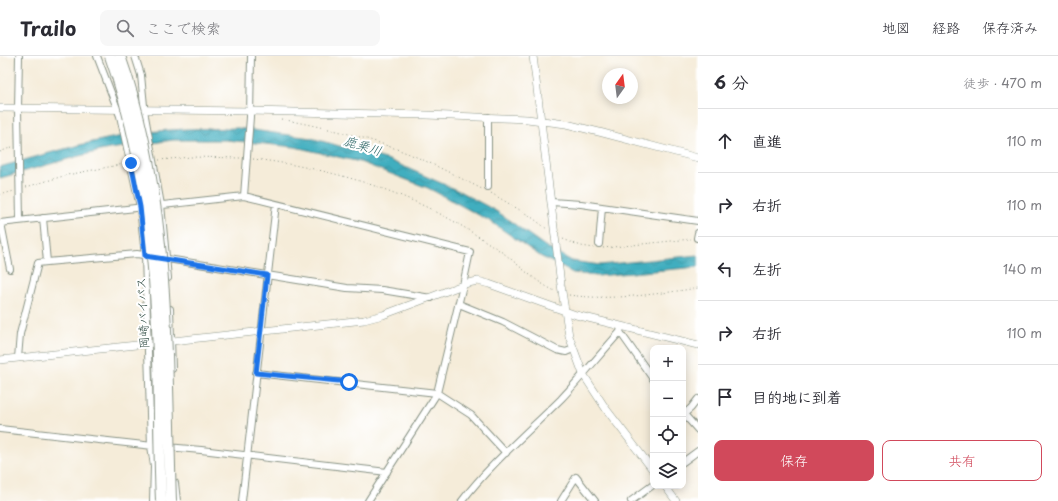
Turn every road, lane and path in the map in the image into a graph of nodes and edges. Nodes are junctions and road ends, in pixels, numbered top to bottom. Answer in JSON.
{"nodes":[{"id":1,"x":19,"y":56,"type":"edge"},
{"id":2,"x":97,"y":56,"type":"edge"},
{"id":3,"x":110,"y":56,"type":"edge"},
{"id":4,"x":120,"y":56,"type":"edge"},
{"id":5,"x":135,"y":56,"type":"edge"},
{"id":6,"x":251,"y":56,"type":"edge"},
{"id":7,"x":533,"y":56,"type":"edge"},
{"id":8,"x":0,"y":108,"type":"edge"},
{"id":9,"x":18,"y":109,"type":"junction"},
{"id":10,"x":116,"y":109,"type":"junction"},
{"id":11,"x":145,"y":113,"type":"junction"},
{"id":12,"x":250,"y":114,"type":"junction"},
{"id":13,"x":488,"y":117,"type":"junction"},
{"id":14,"x":280,"y":118,"type":"dead end"},
{"id":15,"x":540,"y":120,"type":"junction"},
{"id":16,"x":18,"y":147,"type":"junction"},
{"id":17,"x":0,"y":152,"type":"edge"},
{"id":18,"x":247,"y":156,"type":"junction"},
{"id":19,"x":698,"y":158,"type":"edge"},
{"id":20,"x":153,"y":159,"type":"junction"},
{"id":21,"x":130,"y":161,"type":"junction"},
{"id":22,"x":18,"y":188,"type":"junction"},
{"id":23,"x":487,"y":190,"type":"junction"},
{"id":24,"x":0,"y":195,"type":"edge"},
{"id":25,"x":244,"y":196,"type":"junction"},
{"id":26,"x":551,"y":202,"type":"junction"},
{"id":27,"x":276,"y":204,"type":"junction"},
{"id":28,"x":161,"y":205,"type":"junction"},
{"id":29,"x":140,"y":207,"type":"junction"},
{"id":30,"x":602,"y":207,"type":"junction"},
{"id":31,"x":43,"y":218,"type":"junction"},
{"id":32,"x":20,"y":220,"type":"junction"},
{"id":33,"x":698,"y":221,"type":"edge"},
{"id":34,"x":1,"y":223,"type":"edge"},
{"id":35,"x":698,"y":236,"type":"edge"},
{"id":36,"x":556,"y":238,"type":"junction"},
{"id":37,"x":600,"y":247,"type":"junction"},
{"id":38,"x":145,"y":256,"type":"junction"},
{"id":39,"x":166,"y":259,"type":"junction"},
{"id":40,"x":47,"y":262,"type":"junction"},
{"id":41,"x":10,"y":269,"type":"dead end"},
{"id":42,"x":267,"y":275,"type":"junction"},
{"id":43,"x":463,"y":285,"type":"junction"},
{"id":44,"x":698,"y":288,"type":"edge"},
{"id":45,"x":562,"y":294,"type":"junction"},
{"id":46,"x":431,"y":298,"type":"junction"},
{"id":47,"x":459,"y":304,"type":"junction"},
{"id":48,"x":565,"y":311,"type":"junction"},
{"id":49,"x":621,"y":330,"type":"junction"},
{"id":50,"x":261,"y":331,"type":"junction"},
{"id":51,"x":172,"y":341,"type":"junction"},
{"id":52,"x":148,"y":343,"type":"junction"},
{"id":53,"x":698,"y":345,"type":"edge"},
{"id":54,"x":573,"y":349,"type":"junction"},
{"id":55,"x":18,"y":358,"type":"junction"},
{"id":56,"x":0,"y":360,"type":"edge"},
{"id":57,"x":256,"y":373,"type":"junction"},
{"id":58,"x":583,"y":374,"type":"junction"},
{"id":59,"x":650,"y":374,"type":"edge"},
{"id":60,"x":436,"y":392,"type":"junction"},
{"id":61,"x":698,"y":399,"type":"edge"},
{"id":62,"x":686,"y":412,"type":"edge"},
{"id":63,"x":686,"y":417,"type":"edge"},
{"id":64,"x":0,"y":429,"type":"edge"},
{"id":65,"x":698,"y":430,"type":"edge"},
{"id":66,"x":151,"y":446,"type":"junction"},
{"id":67,"x":174,"y":448,"type":"junction"},
{"id":68,"x":698,"y":451,"type":"edge"},
{"id":69,"x":506,"y":453,"type":"junction"},
{"id":70,"x":247,"y":456,"type":"junction"},
{"id":71,"x":686,"y":460,"type":"edge"},
{"id":72,"x":650,"y":466,"type":"edge"},
{"id":73,"x":387,"y":472,"type":"junction"},
{"id":74,"x":650,"y":487,"type":"edge"},
{"id":75,"x":667,"y":489,"type":"edge"},
{"id":76,"x":153,"y":501,"type":"edge"},
{"id":77,"x":161,"y":501,"type":"edge"},
{"id":78,"x":171,"y":501,"type":"edge"},
{"id":79,"x":177,"y":501,"type":"edge"},
{"id":80,"x":242,"y":501,"type":"edge"},
{"id":81,"x":368,"y":501,"type":"edge"},
{"id":82,"x":462,"y":501,"type":"edge"},
{"id":83,"x":561,"y":501,"type":"edge"},
{"id":84,"x":595,"y":501,"type":"edge"},
{"id":85,"x":631,"y":501,"type":"edge"},
{"id":86,"x":676,"y":501,"type":"edge"}],
"edges":[{"from":1,"to":9,"type":"street"},
{"from":2,"to":10,"type":"street"},
{"from":3,"to":77,"type":"highway","name":"岡崎バイパス","bridge":true},
{"from":4,"to":78,"type":"highway","name":"岡崎バイパス","bridge":true},
{"from":5,"to":11,"type":"street"},
{"from":6,"to":12,"type":"street"},
{"from":7,"to":15,"type":"street"},
{"from":8,"to":9,"type":"street"},
{"from":9,"to":10,"type":"street"},
{"from":9,"to":16,"type":"street"},
{"from":10,"to":11,"type":"street"},
{"from":10,"to":21,"type":"street"},
{"from":11,"to":12,"type":"street"},
{"from":11,"to":20,"type":"street"},
{"from":12,"to":13,"type":"street"},
{"from":12,"to":18,"type":"street"},
{"from":13,"to":15,"type":"street"},
{"from":13,"to":23,"type":"street"},
{"from":14,"to":23,"type":"path"},
{"from":15,"to":19,"type":"street"},
{"from":15,"to":26,"type":"street"},
{"from":16,"to":17,"type":"path"},
{"from":16,"to":22,"type":"street"},
{"from":18,"to":20,"type":"path"},
{"from":18,"to":25,"type":"street"},
{"from":18,"to":45,"type":"path"},
{"from":20,"to":28,"type":"street"},
{"from":21,"to":22,"type":"path"},
{"from":21,"to":29,"type":"street"},
{"from":22,"to":24,"type":"path"},
{"from":22,"to":32,"type":"street"},
{"from":23,"to":36,"type":"path"},
{"from":25,"to":27,"type":"street"},
{"from":25,"to":28,"type":"street"},
{"from":26,"to":30,"type":"street"},
{"from":26,"to":36,"type":"street"},
{"from":27,"to":42,"type":"street"},
{"from":27,"to":43,"type":"street"},
{"from":28,"to":29,"type":"street"},
{"from":28,"to":39,"type":"street"},
{"from":29,"to":31,"type":"street"},
{"from":29,"to":38,"type":"street"},
{"from":30,"to":33,"type":"street"},
{"from":30,"to":37,"type":"street"},
{"from":31,"to":32,"type":"street"},
{"from":31,"to":40,"type":"street"},
{"from":32,"to":34,"type":"street"},
{"from":34,"to":41,"type":"street"},
{"from":35,"to":37,"type":"path"},
{"from":36,"to":37,"type":"path"},
{"from":36,"to":45,"type":"street"},
{"from":38,"to":39,"type":"street"},
{"from":38,"to":40,"type":"street"},
{"from":38,"to":52,"type":"street"},
{"from":39,"to":42,"type":"street"},
{"from":39,"to":51,"type":"street"},
{"from":40,"to":55,"type":"street"},
{"from":42,"to":46,"type":"street"},
{"from":42,"to":50,"type":"street"},
{"from":43,"to":46,"type":"street"},
{"from":43,"to":47,"type":"street"},
{"from":43,"to":48,"type":"street"},
{"from":44,"to":45,"type":"path"},
{"from":45,"to":48,"type":"street"},
{"from":46,"to":50,"type":"street"},
{"from":47,"to":54,"type":"street"},
{"from":47,"to":60,"type":"street"},
{"from":48,"to":49,"type":"street"},
{"from":48,"to":54,"type":"street"},
{"from":49,"to":53,"type":"street"},
{"from":49,"to":58,"type":"street"},
{"from":49,"to":59,"type":"street"},
{"from":50,"to":51,"type":"street"},
{"from":50,"to":57,"type":"street"},
{"from":51,"to":52,"type":"street"},
{"from":51,"to":67,"type":"street"},
{"from":52,"to":55,"type":"street"},
{"from":52,"to":66,"type":"street"},
{"from":54,"to":58,"type":"street"},
{"from":55,"to":56,"type":"street"},
{"from":57,"to":60,"type":"street"},
{"from":57,"to":70,"type":"street"},
{"from":58,"to":69,"type":"street"},
{"from":58,"to":72,"type":"street"},
{"from":60,"to":69,"type":"street"},
{"from":60,"to":73,"type":"street"},
{"from":61,"to":62,"type":"street"},
{"from":63,"to":65,"type":"street"},
{"from":64,"to":66,"type":"street"},
{"from":66,"to":67,"type":"street"},
{"from":66,"to":76,"type":"street"},
{"from":67,"to":70,"type":"street"},
{"from":67,"to":79,"type":"street"},
{"from":68,"to":71,"type":"street"},
{"from":69,"to":82,"type":"street"},
{"from":70,"to":73,"type":"street"},
{"from":70,"to":80,"type":"street"},
{"from":73,"to":81,"type":"street"},
{"from":74,"to":85,"type":"street"},
{"from":75,"to":86,"type":"street"},
{"from":83,"to":84,"type":"street"}]}
